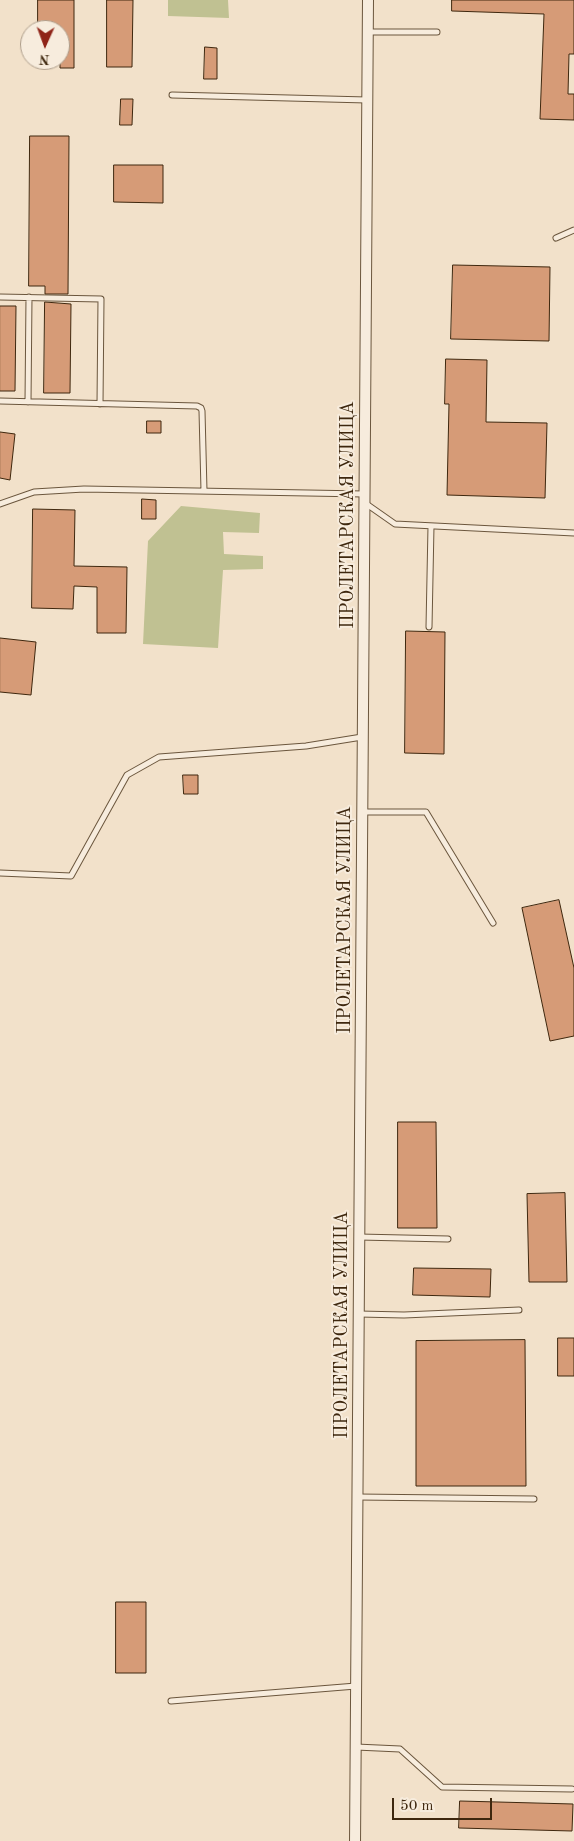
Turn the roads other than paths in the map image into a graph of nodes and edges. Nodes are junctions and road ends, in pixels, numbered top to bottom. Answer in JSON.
{"nodes":[{"id":1,"x":368,"y":0,"type":"edge"},
{"id":2,"x":368,"y":32,"type":"junction"},
{"id":3,"x":437,"y":32,"type":"dead end"},
{"id":4,"x":172,"y":95,"type":"dead end"},
{"id":5,"x":367,"y":100,"type":"junction"},
{"id":6,"x":574,"y":230,"type":"edge"},
{"id":7,"x":556,"y":238,"type":"dead end"},
{"id":8,"x":0,"y":297,"type":"edge"},
{"id":9,"x":30,"y":297,"type":"junction"},
{"id":10,"x":0,"y":401,"type":"edge"},
{"id":11,"x":28,"y":402,"type":"junction"},
{"id":12,"x":100,"y":404,"type":"junction"},
{"id":13,"x":204,"y":491,"type":"junction"},
{"id":14,"x":364,"y":498,"type":"junction"},
{"id":15,"x":0,"y":504,"type":"edge"},
{"id":16,"x":432,"y":526,"type":"junction"},
{"id":17,"x":574,"y":534,"type":"edge"},
{"id":18,"x":429,"y":626,"type":"dead end"},
{"id":19,"x":362,"y":737,"type":"junction"},
{"id":20,"x":362,"y":812,"type":"junction"},
{"id":21,"x":0,"y":873,"type":"edge"},
{"id":22,"x":494,"y":923,"type":"dead end"},
{"id":23,"x":359,"y":1237,"type":"junction"},
{"id":24,"x":448,"y":1239,"type":"dead end"},
{"id":25,"x":519,"y":1310,"type":"dead end"},
{"id":26,"x":358,"y":1314,"type":"junction"},
{"id":27,"x":357,"y":1497,"type":"junction"},
{"id":28,"x":534,"y":1499,"type":"dead end"},
{"id":29,"x":356,"y":1686,"type":"junction"},
{"id":30,"x":172,"y":1701,"type":"dead end"},
{"id":31,"x":356,"y":1747,"type":"junction"},
{"id":32,"x":572,"y":1790,"type":"dead end"},
{"id":33,"x":355,"y":1841,"type":"edge"}],
"edges":[{"from":1,"to":2,"type":"street","name":"ПРОЛЕТАРСКАЯ УЛИЦА"},
{"from":2,"to":3,"type":"lane"},
{"from":2,"to":5,"type":"street","name":"ПРОЛЕТАРСКАЯ УЛИЦА"},
{"from":4,"to":5,"type":"lane"},
{"from":5,"to":14,"type":"street","name":"ПРОЛЕТАРСКАЯ УЛИЦА"},
{"from":6,"to":7,"type":"lane"},
{"from":8,"to":9,"type":"lane"},
{"from":9,"to":11,"type":"lane"},
{"from":9,"to":12,"type":"lane"},
{"from":10,"to":11,"type":"lane"},
{"from":11,"to":12,"type":"lane"},
{"from":12,"to":13,"type":"lane"},
{"from":13,"to":14,"type":"lane"},
{"from":13,"to":15,"type":"lane"},
{"from":14,"to":16,"type":"lane"},
{"from":14,"to":19,"type":"street","name":"ПРОЛЕТАРСКАЯ УЛИЦА"},
{"from":16,"to":17,"type":"lane"},
{"from":16,"to":18,"type":"lane"},
{"from":19,"to":20,"type":"street","name":"ПРОЛЕТАРСКАЯ УЛИЦА"},
{"from":19,"to":21,"type":"lane"},
{"from":20,"to":22,"type":"lane"},
{"from":20,"to":23,"type":"street","name":"ПРОЛЕТАРСКАЯ УЛИЦА"},
{"from":23,"to":24,"type":"lane"},
{"from":23,"to":26,"type":"street","name":"ПРОЛЕТАРСКАЯ УЛИЦА"},
{"from":25,"to":26,"type":"lane"},
{"from":26,"to":27,"type":"street","name":"ПРОЛЕТАРСКАЯ УЛИЦА"},
{"from":27,"to":28,"type":"lane"},
{"from":27,"to":29,"type":"street","name":"ПРОЛЕТАРСКАЯ УЛИЦА"},
{"from":29,"to":30,"type":"lane"},
{"from":29,"to":31,"type":"street","name":"ПРОЛЕТАРСКАЯ УЛИЦА"},
{"from":31,"to":32,"type":"lane"},
{"from":31,"to":33,"type":"street","name":"ПРОЛЕТАРСКАЯ УЛИЦА"}]}
